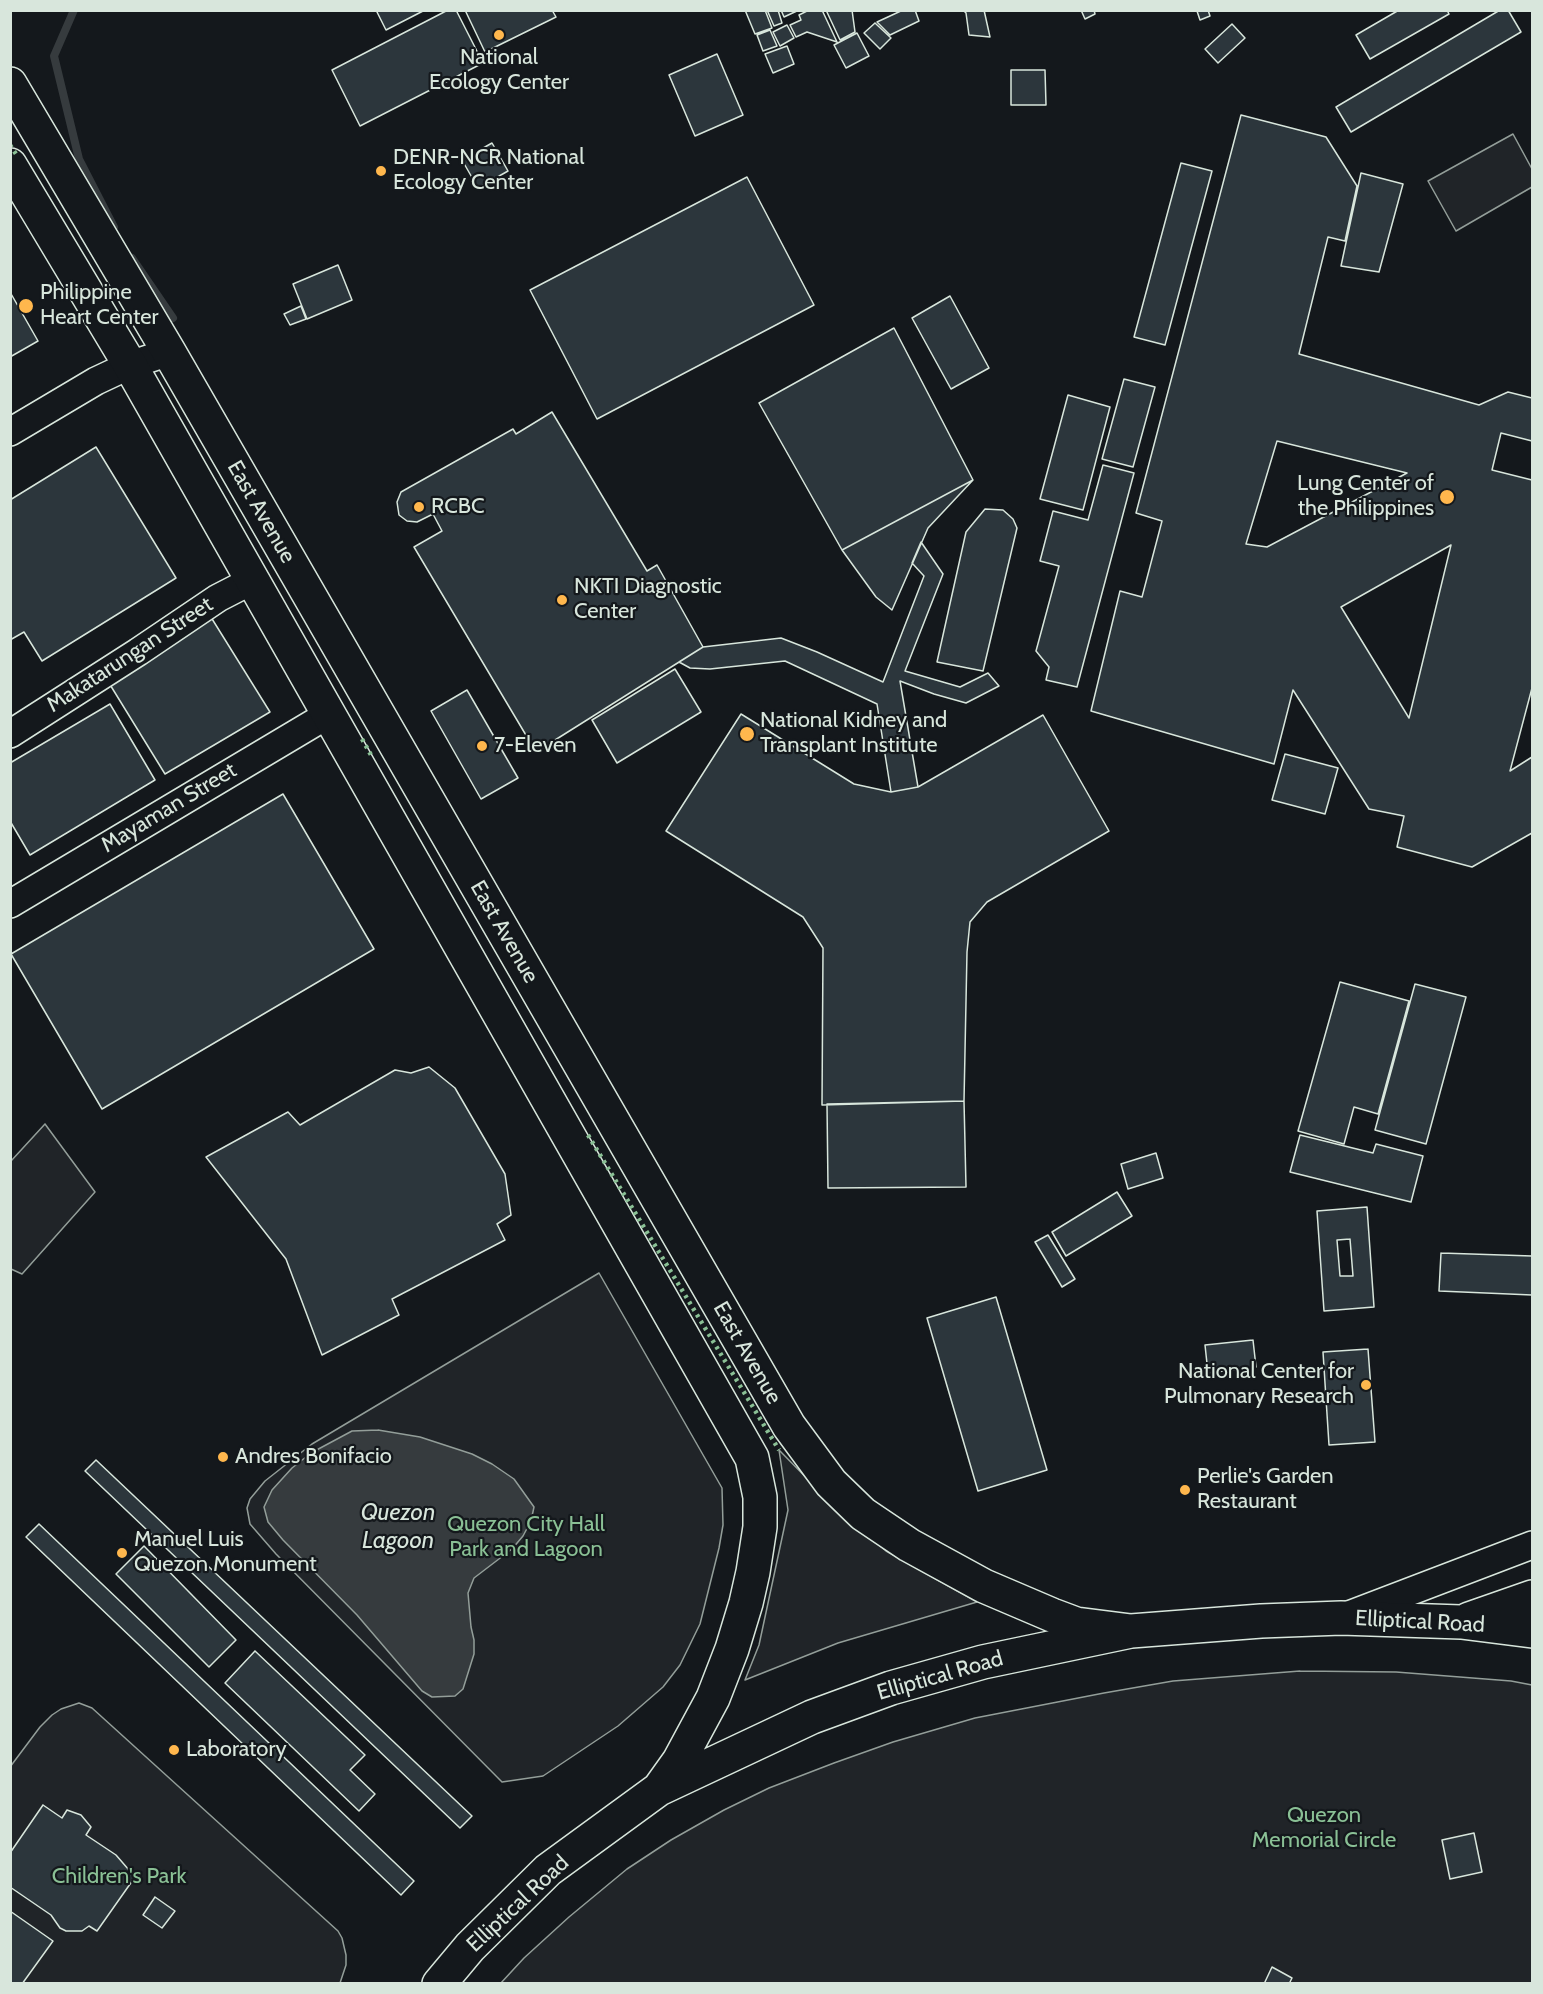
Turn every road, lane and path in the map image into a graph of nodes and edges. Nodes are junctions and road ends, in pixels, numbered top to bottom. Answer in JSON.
{"nodes":[{"id":1,"x":10,"y":84,"type":"edge"},
{"id":2,"x":10,"y":165,"type":"edge"},
{"id":3,"x":169,"y":352,"type":"junction"},
{"id":4,"x":130,"y":366,"type":"junction"},
{"id":5,"x":10,"y":432,"type":"edge"},
{"id":6,"x":253,"y":580,"type":"junction"},
{"id":7,"x":329,"y":714,"type":"junction"},
{"id":8,"x":10,"y":734,"type":"edge"},
{"id":9,"x":10,"y":904,"type":"edge"},
{"id":10,"x":1533,"y":1545,"type":"edge"},
{"id":11,"x":1533,"y":1598,"type":"edge"},
{"id":12,"x":1341,"y":1618,"type":"junction"},
{"id":13,"x":1461,"y":1622,"type":"junction"},
{"id":14,"x":1131,"y":1631,"type":"junction"},
{"id":15,"x":1533,"y":1631,"type":"edge"},
{"id":16,"x":659,"y":1789,"type":"junction"},
{"id":17,"x":439,"y":1983,"type":"edge"}],
"edges":[{"from":1,"to":3,"type":"main road","name":"East Avenue"},
{"from":2,"to":4,"type":"main road","name":"East Avenue"},
{"from":3,"to":4,"type":"street"},
{"from":3,"to":14,"type":"main road","name":"East Avenue"},
{"from":4,"to":5,"type":"street"},
{"from":4,"to":6,"type":"main road","name":"East Avenue"},
{"from":6,"to":7,"type":"main road","name":"East Avenue"},
{"from":6,"to":8,"type":"street","name":"Makatarungan Street"},
{"from":7,"to":9,"type":"street","name":"Mayaman Street"},
{"from":7,"to":16,"type":"main road","name":"East Avenue"},
{"from":10,"to":12,"type":"street"},
{"from":11,"to":13,"type":"main road"},
{"from":12,"to":13,"type":"main road","name":"Elliptical Road"},
{"from":12,"to":14,"type":"main road","name":"Elliptical Road"},
{"from":13,"to":15,"type":"main road","name":"Elliptical Road"},
{"from":14,"to":16,"type":"main road","name":"Elliptical Road"},
{"from":16,"to":17,"type":"main road","name":"Elliptical Road"}]}
